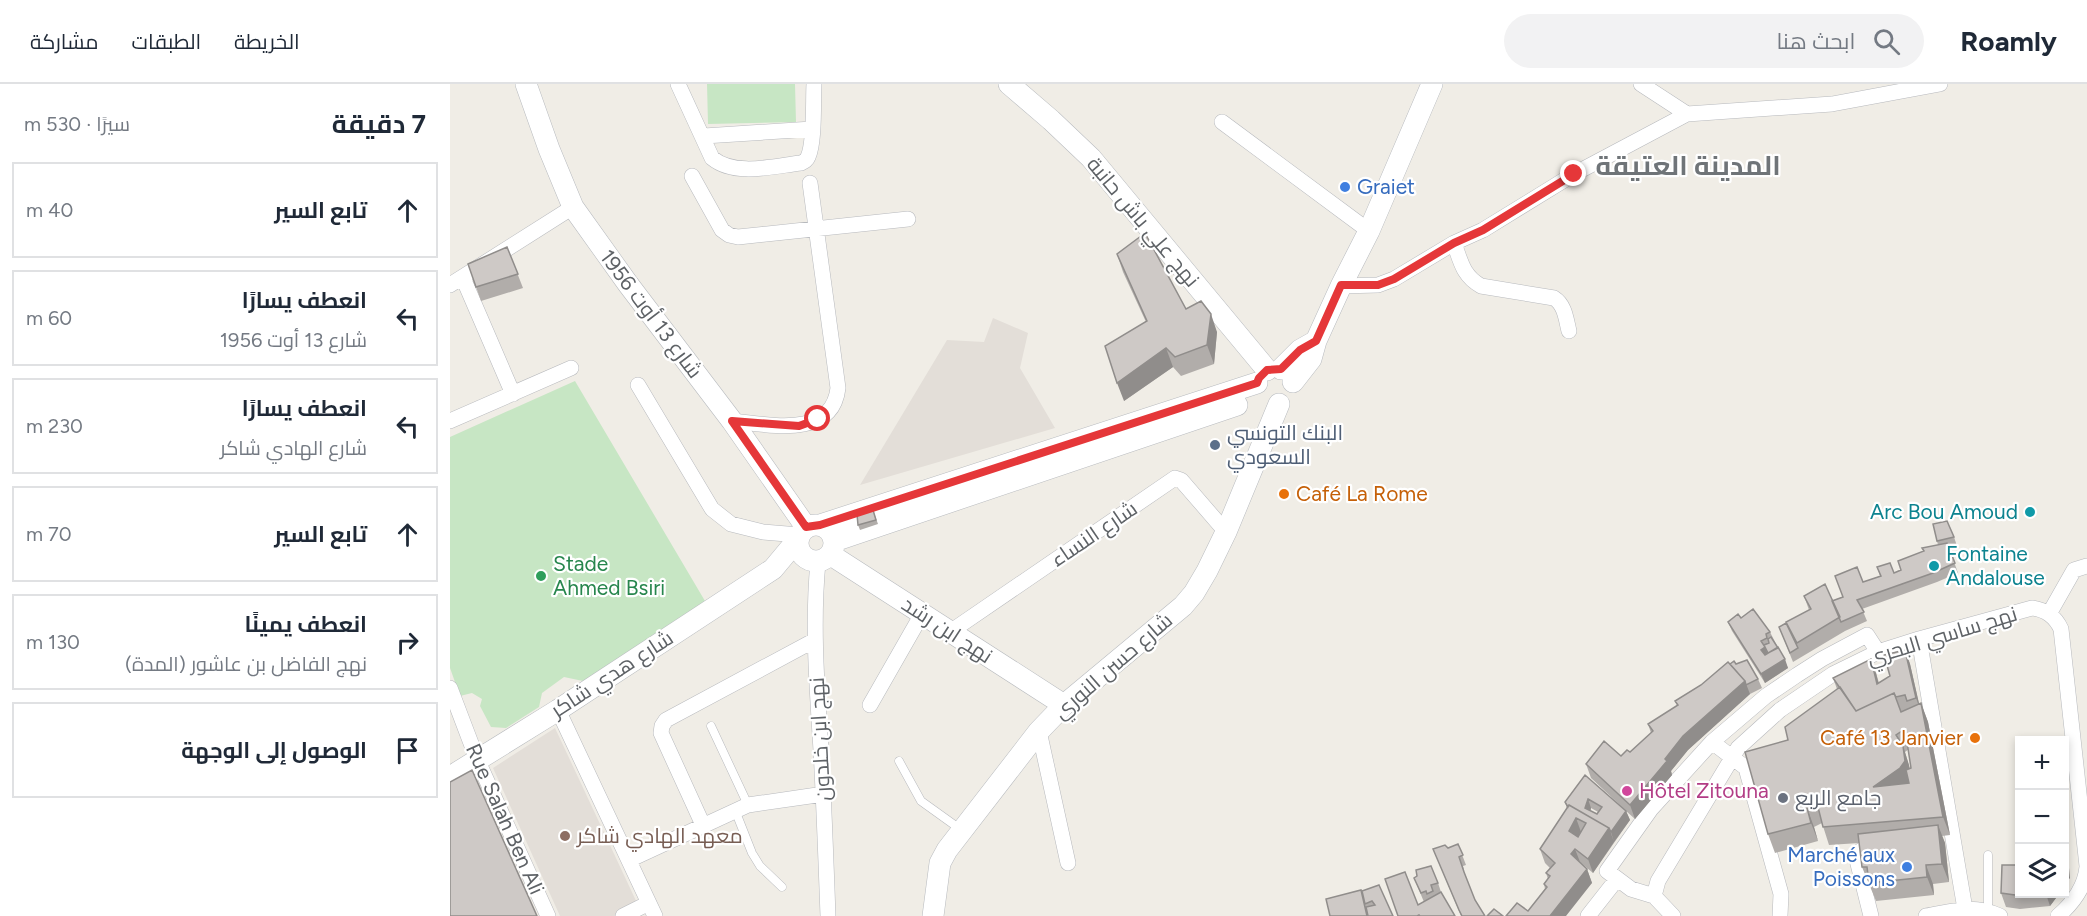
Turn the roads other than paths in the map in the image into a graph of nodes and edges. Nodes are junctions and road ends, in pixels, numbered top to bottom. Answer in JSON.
{"nodes":[{"id":1,"x":526,"y":84,"type":"edge"},
{"id":2,"x":678,"y":84,"type":"edge"},
{"id":3,"x":814,"y":84,"type":"edge"},
{"id":4,"x":1009,"y":84,"type":"edge"},
{"id":5,"x":1432,"y":84,"type":"edge"},
{"id":6,"x":1641,"y":84,"type":"edge"},
{"id":7,"x":1940,"y":84,"type":"edge"},
{"id":8,"x":1687,"y":114,"type":"junction"},
{"id":9,"x":1222,"y":122,"type":"dead end"},
{"id":10,"x":813,"y":129,"type":"junction"},
{"id":11,"x":704,"y":136,"type":"junction"},
{"id":12,"x":692,"y":176,"type":"dead end"},
{"id":13,"x":810,"y":183,"type":"dead end"},
{"id":14,"x":573,"y":207,"type":"junction"},
{"id":15,"x":908,"y":219,"type":"dead end"},
{"id":16,"x":817,"y":230,"type":"junction"},
{"id":17,"x":1369,"y":231,"type":"junction"},
{"id":18,"x":1454,"y":243,"type":"junction"},
{"id":19,"x":457,"y":282,"type":"edge"},
{"id":20,"x":1341,"y":285,"type":"junction"},
{"id":21,"x":1569,"y":331,"type":"dead end"},
{"id":22,"x":571,"y":368,"type":"dead end"},
{"id":23,"x":1273,"y":384,"type":"junction"},
{"id":24,"x":638,"y":386,"type":"dead end"},
{"id":25,"x":513,"y":394,"type":"junction"},
{"id":26,"x":450,"y":421,"type":"edge"},
{"id":27,"x":732,"y":421,"type":"junction"},
{"id":28,"x":1226,"y":532,"type":"junction"},
{"id":29,"x":815,"y":543,"type":"junction"},
{"id":30,"x":2087,"y":566,"type":"edge"},
{"id":31,"x":922,"y":614,"type":"junction"},
{"id":32,"x":2049,"y":614,"type":"junction"},
{"id":33,"x":950,"y":632,"type":"junction"},
{"id":34,"x":815,"y":639,"type":"junction"},
{"id":35,"x":1919,"y":639,"type":"junction"},
{"id":36,"x":1878,"y":652,"type":"junction"},
{"id":37,"x":450,"y":688,"type":"edge"},
{"id":38,"x":870,"y":705,"type":"dead end"},
{"id":39,"x":1064,"y":705,"type":"junction"},
{"id":40,"x":558,"y":710,"type":"junction"},
{"id":41,"x":711,"y":726,"type":"dead end"},
{"id":42,"x":1039,"y":730,"type":"junction"},
{"id":43,"x":1712,"y":742,"type":"junction"},
{"id":44,"x":1732,"y":757,"type":"junction"},
{"id":45,"x":477,"y":759,"type":"junction"},
{"id":46,"x":899,"y":761,"type":"dead end"},
{"id":47,"x":450,"y":777,"type":"edge"},
{"id":48,"x":824,"y":794,"type":"junction"},
{"id":49,"x":741,"y":808,"type":"junction"},
{"id":50,"x":704,"y":825,"type":"junction"},
{"id":51,"x":961,"y":830,"type":"junction"},
{"id":52,"x":1898,"y":844,"type":"edge"},
{"id":53,"x":1988,"y":855,"type":"dead end"},
{"id":54,"x":628,"y":860,"type":"junction"},
{"id":55,"x":1068,"y":863,"type":"dead end"},
{"id":56,"x":2087,"y":867,"type":"edge"},
{"id":57,"x":1612,"y":875,"type":"junction"},
{"id":58,"x":782,"y":886,"type":"dead end"},
{"id":59,"x":1657,"y":905,"type":"edge"},
{"id":60,"x":1965,"y":909,"type":"junction"},
{"id":61,"x":652,"y":910,"type":"edge"},
{"id":62,"x":1994,"y":913,"type":"edge"},
{"id":63,"x":548,"y":916,"type":"edge"},
{"id":64,"x":623,"y":916,"type":"edge"},
{"id":65,"x":828,"y":916,"type":"edge"},
{"id":66,"x":933,"y":916,"type":"edge"},
{"id":67,"x":1588,"y":916,"type":"edge"},
{"id":68,"x":1673,"y":916,"type":"edge"},
{"id":69,"x":1779,"y":916,"type":"edge"},
{"id":70,"x":1871,"y":916,"type":"edge"},
{"id":71,"x":1926,"y":916,"type":"edge"},
{"id":72,"x":2058,"y":916,"type":"edge"}],
"edges":[{"from":1,"to":14,"type":"street","name":"شارع 13 أوت 1956"},
{"from":2,"to":11,"type":"street"},
{"from":3,"to":10,"type":"street"},
{"from":4,"to":23,"type":"street","name":"نهج علي باش حانبة"},
{"from":5,"to":17,"type":"street","name":"شارع حسن النوري"},
{"from":6,"to":8,"type":"street"},
{"from":7,"to":8,"type":"street"},
{"from":8,"to":18,"type":"street"},
{"from":9,"to":17,"type":"street"},
{"from":10,"to":11,"type":"street"},
{"from":10,"to":11,"type":"street"},
{"from":12,"to":16,"type":"street"},
{"from":13,"to":16,"type":"street"},
{"from":14,"to":19,"type":"street"},
{"from":14,"to":27,"type":"street","name":"شارع 13 أوت 1956"},
{"from":15,"to":16,"type":"street"},
{"from":16,"to":27,"type":"street"},
{"from":17,"to":20,"type":"street","name":"شارع حسن النوري"},
{"from":18,"to":20,"type":"street"},
{"from":18,"to":21,"type":"street"},
{"from":19,"to":25,"type":"street"},
{"from":20,"to":23,"type":"street","name":"شارع حسن النوري"},
{"from":22,"to":25,"type":"street"},
{"from":23,"to":28,"type":"street","name":"شارع حسن النوري"},
{"from":23,"to":29,"type":"street"},
{"from":24,"to":29,"type":"street"},
{"from":25,"to":26,"type":"street"},
{"from":27,"to":29,"type":"street","name":"شارع 13 أوت 1956"},
{"from":28,"to":33,"type":"street","name":"شارع النساء"},
{"from":28,"to":39,"type":"street","name":"شارع حسن النوري"},
{"from":29,"to":31,"type":"street","name":"نهج ابن رشد"},
{"from":29,"to":34,"type":"street","name":"نهج ابن خلدون"},
{"from":29,"to":40,"type":"street","name":"شارع هدي شاكر"},
{"from":30,"to":32,"type":"street"},
{"from":31,"to":33,"type":"street","name":"نهج ابن رشد"},
{"from":31,"to":38,"type":"street"},
{"from":32,"to":35,"type":"street","name":"نهج ساسي البحري"},
{"from":32,"to":56,"type":"street","name":"نهج ساسي البحري"},
{"from":33,"to":39,"type":"street","name":"نهج ابن رشد"},
{"from":34,"to":48,"type":"street","name":"نهج ابن خلدون"},
{"from":34,"to":50,"type":"street"},
{"from":35,"to":36,"type":"street","name":"نهج ساسي البحري"},
{"from":35,"to":60,"type":"street"},
{"from":36,"to":43,"type":"street"},
{"from":36,"to":44,"type":"street","name":"نهج ساسي البحري"},
{"from":37,"to":45,"type":"street","name":"Rue Salah Ben Ali"},
{"from":39,"to":42,"type":"street","name":"شارع حسن النوري"},
{"from":40,"to":45,"type":"street","name":"شارع هدي شاكر"},
{"from":40,"to":54,"type":"street"},
{"from":41,"to":49,"type":"lane"},
{"from":42,"to":51,"type":"street","name":"شارع حسن النوري"},
{"from":42,"to":55,"type":"street"},
{"from":43,"to":44,"type":"street"},
{"from":43,"to":57,"type":"street"},
{"from":44,"to":59,"type":"street","name":"نهج ساسي البحري"},
{"from":44,"to":69,"type":"street"},
{"from":45,"to":47,"type":"street","name":"شارع هدي شاكر"},
{"from":45,"to":63,"type":"street","name":"Rue Salah Ben Ali"},
{"from":46,"to":51,"type":"lane"},
{"from":48,"to":49,"type":"street"},
{"from":48,"to":65,"type":"street","name":"نهج ابن خلدون"},
{"from":49,"to":50,"type":"street"},
{"from":49,"to":58,"type":"lane"},
{"from":50,"to":54,"type":"street"},
{"from":51,"to":66,"type":"street","name":"شارع حسن النوري"},
{"from":52,"to":70,"type":"street"},
{"from":53,"to":62,"type":"lane"},
{"from":54,"to":61,"type":"street"},
{"from":56,"to":72,"type":"street","name":"نهج ساسي البحري"},
{"from":57,"to":59,"type":"street"},
{"from":57,"to":67,"type":"street"},
{"from":59,"to":68,"type":"street"},
{"from":60,"to":62,"type":"street"},
{"from":60,"to":71,"type":"street"},
{"from":61,"to":64,"type":"street"}]}
